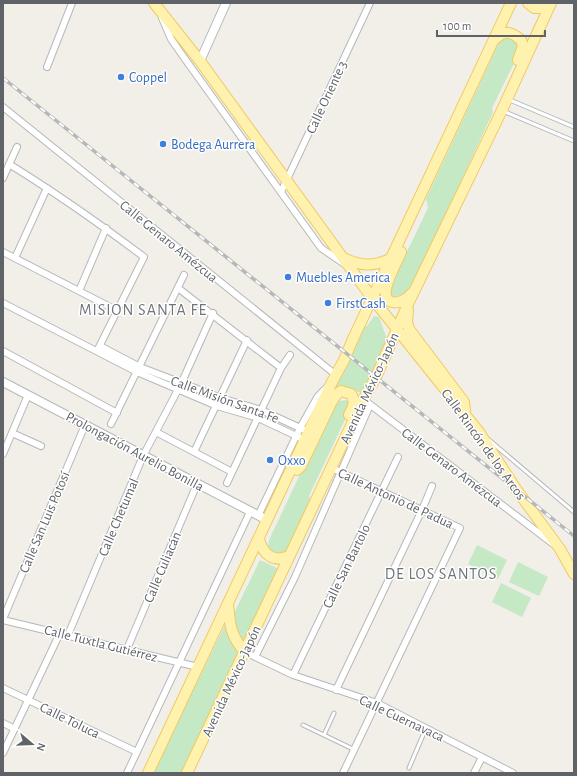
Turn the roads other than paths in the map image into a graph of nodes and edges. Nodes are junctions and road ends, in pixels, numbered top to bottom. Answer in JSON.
{"nodes":[{"id":1,"x":72,"y":3,"type":"edge"},
{"id":2,"x":226,"y":3,"type":"edge"},
{"id":3,"x":370,"y":3,"type":"edge"},
{"id":4,"x":511,"y":3,"type":"edge"},
{"id":5,"x":528,"y":3,"type":"edge"},
{"id":6,"x":550,"y":3,"type":"edge"},
{"id":7,"x":156,"y":6,"type":"edge"},
{"id":8,"x":494,"y":40,"type":"junction"},
{"id":9,"x":200,"y":61,"type":"junction"},
{"id":10,"x":47,"y":67,"type":"dead end"},
{"id":11,"x":214,"y":81,"type":"junction"},
{"id":12,"x":204,"y":87,"type":"junction"},
{"id":13,"x":507,"y":98,"type":"junction"},
{"id":14,"x":3,"y":107,"type":"edge"},
{"id":15,"x":502,"y":110,"type":"junction"},
{"id":16,"x":574,"y":127,"type":"edge"},
{"id":17,"x":574,"y":141,"type":"edge"},
{"id":18,"x":17,"y":147,"type":"dead end"},
{"id":19,"x":9,"y":164,"type":"junction"},
{"id":20,"x":3,"y":178,"type":"edge"},
{"id":21,"x":286,"y":181,"type":"junction"},
{"id":22,"x":47,"y":188,"type":"junction"},
{"id":23,"x":281,"y":192,"type":"junction"},
{"id":24,"x":418,"y":199,"type":"junction"},
{"id":25,"x":106,"y":228,"type":"junction"},
{"id":26,"x":3,"y":252,"type":"edge"},
{"id":27,"x":15,"y":258,"type":"junction"},
{"id":28,"x":343,"y":258,"type":"junction"},
{"id":29,"x":390,"y":259,"type":"junction"},
{"id":30,"x":350,"y":268,"type":"junction"},
{"id":31,"x":184,"y":275,"type":"dead end"},
{"id":32,"x":178,"y":288,"type":"junction"},
{"id":33,"x":415,"y":289,"type":"junction"},
{"id":34,"x":79,"y":292,"type":"junction"},
{"id":35,"x":372,"y":298,"type":"junction"},
{"id":36,"x":3,"y":303,"type":"edge"},
{"id":37,"x":408,"y":304,"type":"junction"},
{"id":38,"x":116,"y":310,"type":"junction"},
{"id":39,"x":213,"y":313,"type":"junction"},
{"id":40,"x":396,"y":328,"type":"junction"},
{"id":41,"x":247,"y":340,"type":"junction"},
{"id":42,"x":98,"y":348,"type":"junction"},
{"id":43,"x":3,"y":351,"type":"edge"},
{"id":44,"x":290,"y":355,"type":"dead end"},
{"id":45,"x":282,"y":368,"type":"junction"},
{"id":46,"x":139,"y":370,"type":"junction"},
{"id":47,"x":334,"y":378,"type":"junction"},
{"id":48,"x":3,"y":382,"type":"edge"},
{"id":49,"x":179,"y":387,"type":"junction"},
{"id":50,"x":28,"y":395,"type":"junction"},
{"id":51,"x":220,"y":398,"type":"junction"},
{"id":52,"x":367,"y":403,"type":"junction"},
{"id":53,"x":217,"y":406,"type":"junction"},
{"id":54,"x":261,"y":410,"type":"junction"},
{"id":55,"x":117,"y":412,"type":"junction"},
{"id":56,"x":465,"y":416,"type":"junction"},
{"id":57,"x":258,"y":418,"type":"junction"},
{"id":58,"x":111,"y":424,"type":"dead end"},
{"id":59,"x":85,"y":425,"type":"junction"},
{"id":60,"x":156,"y":432,"type":"junction"},
{"id":61,"x":478,"y":432,"type":"junction"},
{"id":62,"x":12,"y":433,"type":"junction"},
{"id":63,"x":303,"y":434,"type":"junction"},
{"id":64,"x":41,"y":446,"type":"dead end"},
{"id":65,"x":194,"y":452,"type":"junction"},
{"id":66,"x":3,"y":454,"type":"edge"},
{"id":67,"x":143,"y":456,"type":"junction"},
{"id":68,"x":398,"y":457,"type":"dead end"},
{"id":69,"x":332,"y":468,"type":"junction"},
{"id":70,"x":232,"y":472,"type":"junction"},
{"id":71,"x":341,"y":473,"type":"junction"},
{"id":72,"x":197,"y":484,"type":"junction"},
{"id":73,"x":227,"y":484,"type":"dead end"},
{"id":74,"x":285,"y":484,"type":"junction"},
{"id":75,"x":432,"y":486,"type":"dead end"},
{"id":76,"x":382,"y":491,"type":"junction"},
{"id":77,"x":316,"y":500,"type":"junction"},
{"id":78,"x":422,"y":510,"type":"junction"},
{"id":79,"x":574,"y":512,"type":"edge"},
{"id":80,"x":254,"y":514,"type":"junction"},
{"id":81,"x":267,"y":520,"type":"junction"},
{"id":82,"x":258,"y":540,"type":"junction"},
{"id":83,"x":560,"y":549,"type":"junction"},
{"id":84,"x":289,"y":556,"type":"junction"},
{"id":85,"x":574,"y":574,"type":"edge"},
{"id":86,"x":228,"y":604,"type":"junction"},
{"id":87,"x":3,"y":620,"type":"edge"},
{"id":88,"x":60,"y":633,"type":"junction"},
{"id":89,"x":68,"y":635,"type":"junction"},
{"id":90,"x":127,"y":649,"type":"junction"},
{"id":91,"x":245,"y":652,"type":"junction"},
{"id":92,"x":255,"y":657,"type":"junction"},
{"id":93,"x":179,"y":662,"type":"junction"},
{"id":94,"x":198,"y":667,"type":"junction"},
{"id":95,"x":293,"y":675,"type":"junction"},
{"id":96,"x":3,"y":688,"type":"edge"},
{"id":97,"x":336,"y":690,"type":"junction"},
{"id":98,"x":28,"y":699,"type":"junction"},
{"id":99,"x":377,"y":703,"type":"junction"},
{"id":100,"x":334,"y":713,"type":"dead end"},
{"id":101,"x":3,"y":723,"type":"edge"},
{"id":102,"x":303,"y":725,"type":"dead end"},
{"id":103,"x":426,"y":728,"type":"junction"},
{"id":104,"x":14,"y":729,"type":"junction"},
{"id":105,"x":324,"y":735,"type":"junction"},
{"id":106,"x":355,"y":750,"type":"junction"},
{"id":107,"x":137,"y":752,"type":"junction"},
{"id":108,"x":3,"y":753,"type":"edge"},
{"id":109,"x":482,"y":757,"type":"junction"},
{"id":110,"x":409,"y":768,"type":"dead end"},
{"id":111,"x":127,"y":773,"type":"edge"},
{"id":112,"x":148,"y":773,"type":"edge"},
{"id":113,"x":188,"y":773,"type":"edge"},
{"id":114,"x":343,"y":773,"type":"edge"},
{"id":115,"x":474,"y":773,"type":"edge"},
{"id":116,"x":513,"y":773,"type":"edge"}],
"edges":[{"from":1,"to":10,"type":"street"},
{"from":2,"to":9,"type":"street"},
{"from":3,"to":21,"type":"street","name":"Calle Oriente 3"},
{"from":4,"to":8,"type":"main road"},
{"from":5,"to":6,"type":"main road"},
{"from":6,"to":13,"type":"main road","name":"Avenida México-Japón"},
{"from":7,"to":9,"type":"main road","name":"Calle Rincón de los Arcos"},
{"from":7,"to":12,"type":"street"},
{"from":8,"to":13,"type":"main road"},
{"from":8,"to":24,"type":"main road"},
{"from":9,"to":11,"type":"main road","name":"Calle Rincón de los Arcos"},
{"from":11,"to":12,"type":"lane"},
{"from":11,"to":21,"type":"main road","name":"Calle Rincón de los Arcos"},
{"from":12,"to":23,"type":"street"},
{"from":13,"to":15,"type":"main road","name":"Avenida México-Japón"},
{"from":13,"to":16,"type":"lane"},
{"from":14,"to":47,"type":"street","name":"Calle Genaro Amézcua"},
{"from":15,"to":17,"type":"lane"},
{"from":15,"to":33,"type":"main road","name":"Avenida México-Japón"},
{"from":18,"to":19,"type":"street"},
{"from":19,"to":20,"type":"street"},
{"from":19,"to":22,"type":"street"},
{"from":21,"to":23,"type":"street","name":"Calle Oriente 3"},
{"from":21,"to":28,"type":"main road","name":"Calle Rincón de los Arcos"},
{"from":22,"to":25,"type":"street"},
{"from":22,"to":27,"type":"street"},
{"from":23,"to":30,"type":"street"},
{"from":24,"to":29,"type":"main road"},
{"from":24,"to":33,"type":"main road"},
{"from":25,"to":34,"type":"street"},
{"from":25,"to":38,"type":"street"},
{"from":26,"to":27,"type":"street"},
{"from":27,"to":34,"type":"street"},
{"from":28,"to":29,"type":"main road"},
{"from":28,"to":30,"type":"main road","name":"Calle Rincón de los Arcos"},
{"from":29,"to":35,"type":"main road"},
{"from":30,"to":35,"type":"main road","name":"Calle Rincón de los Arcos"},
{"from":31,"to":32,"type":"street"},
{"from":32,"to":39,"type":"street"},
{"from":32,"to":46,"type":"street"},
{"from":33,"to":37,"type":"main road","name":"Avenida México-Japón"},
{"from":34,"to":38,"type":"street"},
{"from":35,"to":40,"type":"main road","name":"Calle Rincón de los Arcos"},
{"from":35,"to":47,"type":"main road"},
{"from":36,"to":42,"type":"street","name":"Calle Misión Santa Fe"},
{"from":37,"to":40,"type":"main road","name":"Avenida México-Japón"},
{"from":37,"to":56,"type":"main road"},
{"from":38,"to":42,"type":"street"},
{"from":39,"to":41,"type":"street"},
{"from":39,"to":49,"type":"street","name":"Calle Chetumal"},
{"from":40,"to":52,"type":"main road","name":"Avenida México-Japón"},
{"from":40,"to":56,"type":"main road","name":"Calle Rincón de los Arcos"},
{"from":41,"to":45,"type":"street"},
{"from":41,"to":51,"type":"street"},
{"from":42,"to":46,"type":"street","name":"Calle Misión Santa Fe"},
{"from":43,"to":55,"type":"street"},
{"from":44,"to":45,"type":"street"},
{"from":45,"to":54,"type":"street"},
{"from":46,"to":49,"type":"street","name":"Calle Misión Santa Fe"},
{"from":46,"to":55,"type":"street"},
{"from":47,"to":63,"type":"main road"},
{"from":48,"to":50,"type":"street","name":"Prolongación Aurelio Bonilla"},
{"from":49,"to":51,"type":"street","name":"Calle Misión Santa Fe"},
{"from":49,"to":53,"type":"street","name":"Calle Misión Santa Fe"},
{"from":49,"to":60,"type":"street","name":"Calle Chetumal"},
{"from":50,"to":59,"type":"street","name":"Prolongación Aurelio Bonilla"},
{"from":50,"to":62,"type":"street"},
{"from":51,"to":53,"type":"street"},
{"from":51,"to":54,"type":"street","name":"Calle Misión Santa Fe"},
{"from":52,"to":69,"type":"main road","name":"Avenida México-Japón"},
{"from":52,"to":71,"type":"street"},
{"from":52,"to":83,"type":"street","name":"Calle Genaro Amézcua"},
{"from":53,"to":57,"type":"street","name":"Calle Misión Santa Fe"},
{"from":53,"to":65,"type":"street"},
{"from":54,"to":57,"type":"street"},
{"from":54,"to":63,"type":"street","name":"Calle Misión Santa Fe"},
{"from":55,"to":58,"type":"street"},
{"from":56,"to":61,"type":"main road","name":"Calle Rincón de los Arcos"},
{"from":57,"to":63,"type":"street","name":"Calle Misión Santa Fe"},
{"from":57,"to":70,"type":"street"},
{"from":59,"to":67,"type":"street","name":"Prolongación Aurelio Bonilla"},
{"from":59,"to":87,"type":"street","name":"Calle San Luis Potosí"},
{"from":60,"to":65,"type":"street"},
{"from":60,"to":67,"type":"street","name":"Calle Chetumal"},
{"from":61,"to":79,"type":"lane"},
{"from":61,"to":83,"type":"main road","name":"Calle Rincón de los Arcos"},
{"from":62,"to":64,"type":"street"},
{"from":62,"to":66,"type":"street"},
{"from":63,"to":74,"type":"main road"},
{"from":63,"to":80,"type":"street"},
{"from":65,"to":70,"type":"street"},
{"from":67,"to":72,"type":"street","name":"Prolongación Aurelio Bonilla"},
{"from":67,"to":89,"type":"street","name":"Calle Chetumal"},
{"from":68,"to":76,"type":"street","name":"Calle San Bartolo"},
{"from":69,"to":71,"type":"street","name":"Calle Antonio de Padua"},
{"from":69,"to":77,"type":"main road","name":"Avenida México-Japón"},
{"from":70,"to":73,"type":"street"},
{"from":71,"to":76,"type":"street","name":"Calle Antonio de Padua"},
{"from":71,"to":92,"type":"street"},
{"from":72,"to":80,"type":"street","name":"Prolongación Aurelio Bonilla"},
{"from":72,"to":90,"type":"street","name":"Calle Culiacán"},
{"from":74,"to":77,"type":"main road"},
{"from":74,"to":81,"type":"main road"},
{"from":75,"to":78,"type":"street"},
{"from":76,"to":78,"type":"street","name":"Calle Antonio de Padua"},
{"from":76,"to":95,"type":"street","name":"Calle San Bartolo"},
{"from":77,"to":84,"type":"main road","name":"Avenida México-Japón"},
{"from":78,"to":97,"type":"street"},
{"from":78,"to":99,"type":"street","name":"Calle Antonio de Padua"},
{"from":80,"to":81,"type":"street","name":"Prolongación Aurelio Bonilla"},
{"from":80,"to":93,"type":"street"},
{"from":81,"to":82,"type":"main road"},
{"from":82,"to":84,"type":"main road"},
{"from":82,"to":86,"type":"main road"},
{"from":83,"to":85,"type":"main road","name":"Calle Rincón de los Arcos"},
{"from":84,"to":91,"type":"main road","name":"Avenida México-Japón"},
{"from":86,"to":91,"type":"main road"},
{"from":86,"to":94,"type":"main road"},
{"from":87,"to":88,"type":"street","name":"Calle Tuxtla Gutiérrez"},
{"from":88,"to":89,"type":"street","name":"Calle Tuxtla Gutiérrez"},
{"from":88,"to":98,"type":"street"},
{"from":89,"to":90,"type":"street","name":"Calle Tuxtla Gutiérrez"},
{"from":90,"to":93,"type":"street","name":"Calle Tuxtla Gutiérrez"},
{"from":91,"to":92,"type":"street","name":"Calle Cuernavaca"},
{"from":91,"to":113,"type":"main road","name":"Avenida México-Japón"},
{"from":92,"to":95,"type":"street","name":"Calle Cuernavaca"},
{"from":93,"to":94,"type":"street","name":"Calle Tuxtla Gutiérrez"},
{"from":93,"to":107,"type":"street"},
{"from":94,"to":112,"type":"main road"},
{"from":95,"to":97,"type":"street","name":"Calle Cuernavaca"},
{"from":96,"to":98,"type":"street","name":"Calle Toluca"},
{"from":97,"to":99,"type":"street","name":"Calle Cuernavaca"},
{"from":98,"to":104,"type":"street"},
{"from":98,"to":107,"type":"street","name":"Calle Toluca"},
{"from":99,"to":103,"type":"street","name":"Calle Cuernavaca"},
{"from":99,"to":106,"type":"street"},
{"from":100,"to":105,"type":"lane"},
{"from":101,"to":104,"type":"street"},
{"from":102,"to":105,"type":"lane"},
{"from":103,"to":109,"type":"street","name":"Calle Cuernavaca"},
{"from":103,"to":110,"type":"lane"},
{"from":104,"to":108,"type":"street"},
{"from":105,"to":106,"type":"lane"},
{"from":106,"to":114,"type":"street"},
{"from":107,"to":111,"type":"street"},
{"from":109,"to":115,"type":"street"},
{"from":109,"to":116,"type":"street","name":"Calle Cuernavaca"}]}
